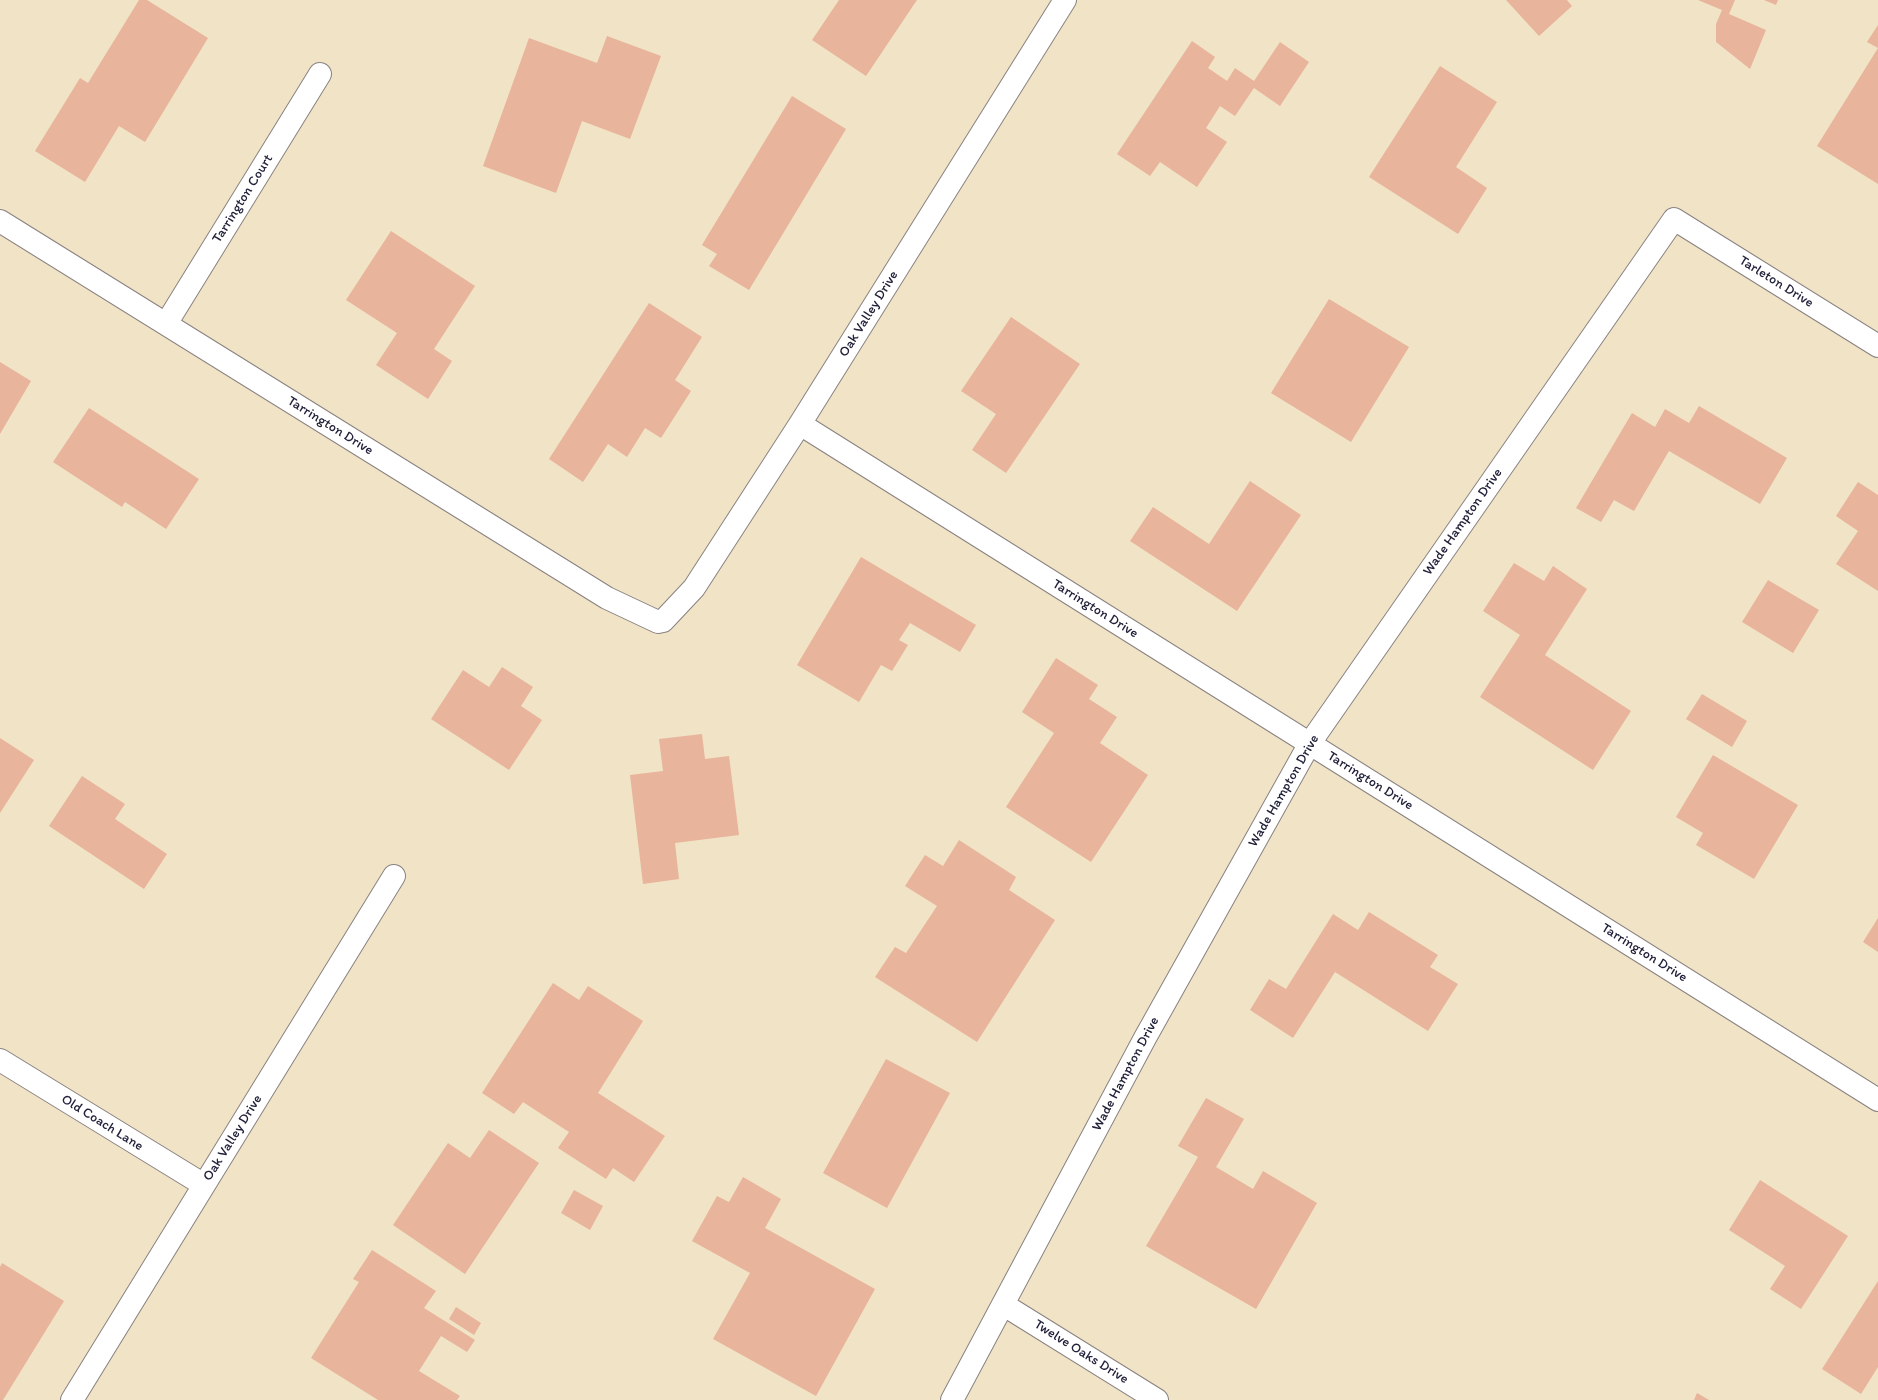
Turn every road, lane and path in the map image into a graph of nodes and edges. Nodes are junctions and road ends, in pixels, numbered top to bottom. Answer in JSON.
{"nodes":[{"id":1,"x":1065,"y":0,"type":"edge"},
{"id":2,"x":320,"y":74,"type":"dead end"},
{"id":3,"x":1674,"y":219,"type":"joint"},
{"id":4,"x":0,"y":221,"type":"edge"},
{"id":5,"x":166,"y":324,"type":"junction"},
{"id":6,"x":1878,"y":346,"type":"edge"},
{"id":7,"x":800,"y":424,"type":"junction"},
{"id":8,"x":663,"y":621,"type":"joint"},
{"id":9,"x":1310,"y":743,"type":"junction"},
{"id":10,"x":394,"y":876,"type":"dead end"},
{"id":11,"x":0,"y":1060,"type":"edge"},
{"id":12,"x":1878,"y":1100,"type":"edge"},
{"id":13,"x":204,"y":1185,"type":"junction"},
{"id":14,"x":1004,"y":1305,"type":"junction"},
{"id":15,"x":72,"y":1400,"type":"edge"},
{"id":16,"x":952,"y":1400,"type":"edge"},
{"id":17,"x":1158,"y":1400,"type":"edge"}],
"edges":[{"from":1,"to":7,"type":"street","name":"Oak Valley Drive"},
{"from":2,"to":5,"type":"street","name":"Tarrington Court"},
{"from":3,"to":6,"type":"street","name":"Tarleton Drive"},
{"from":3,"to":9,"type":"street","name":"Wade Hampton Drive"},
{"from":4,"to":5,"type":"street","name":"Tarrington Drive"},
{"from":5,"to":8,"type":"street","name":"Tarrington Drive"},
{"from":7,"to":8,"type":"street","name":"Oak Valley Drive"},
{"from":7,"to":9,"type":"street","name":"Tarrington Drive"},
{"from":9,"to":12,"type":"street","name":"Tarrington Drive"},
{"from":9,"to":14,"type":"street","name":"Wade Hampton Drive"},
{"from":10,"to":13,"type":"street","name":"Oak Valley Drive"},
{"from":11,"to":13,"type":"street","name":"Old Coach Lane"},
{"from":13,"to":15,"type":"street","name":"Oak Valley Drive"},
{"from":14,"to":16,"type":"street","name":"Wade Hampton Drive"},
{"from":14,"to":17,"type":"street","name":"Twelve Oaks Drive"}]}
